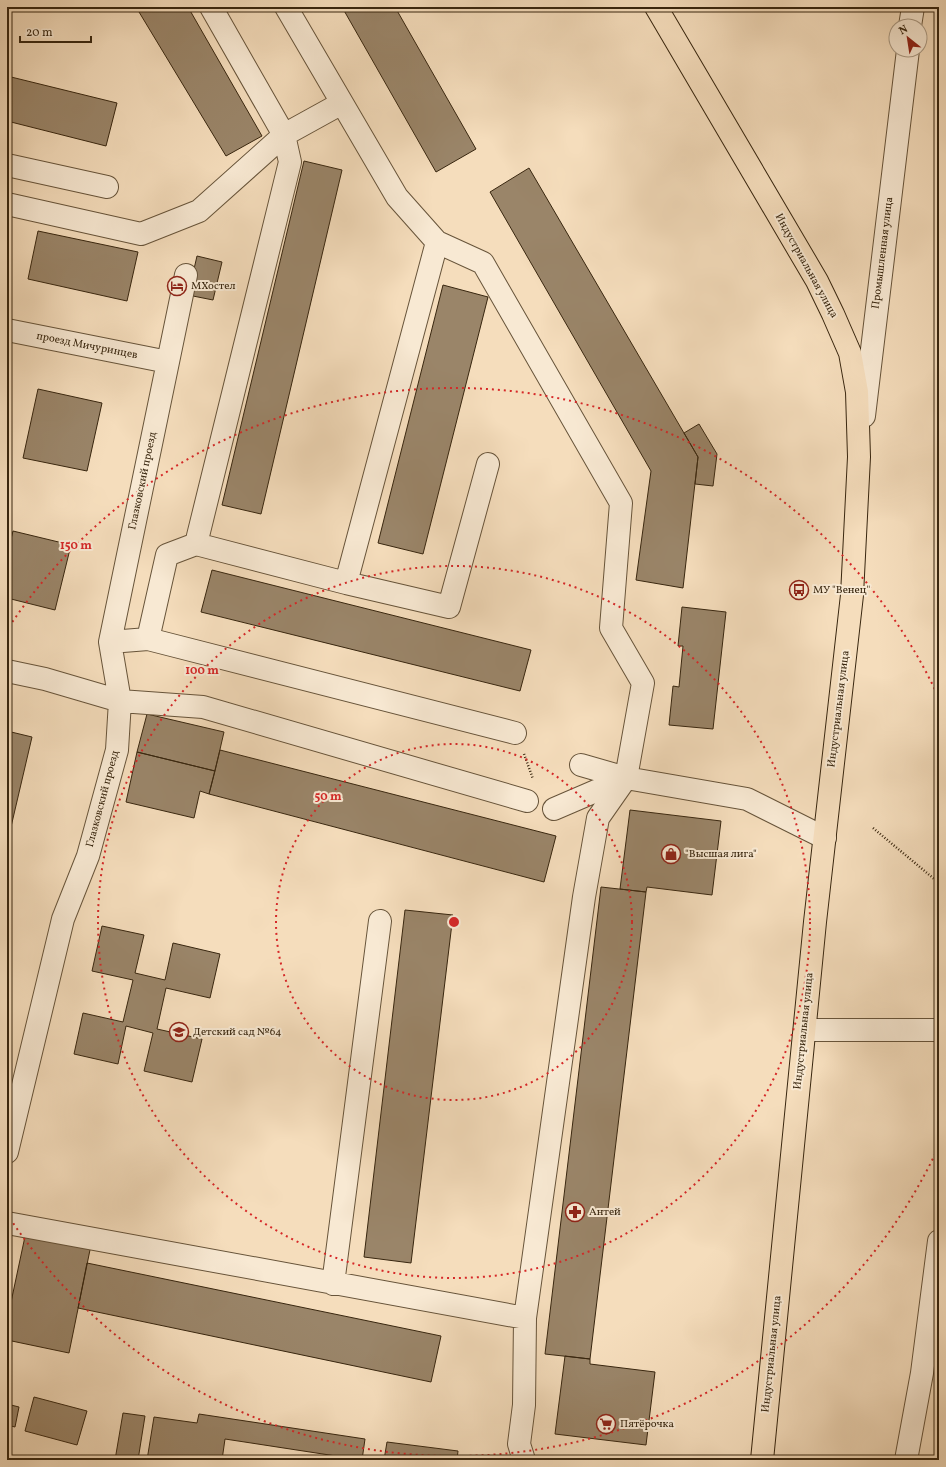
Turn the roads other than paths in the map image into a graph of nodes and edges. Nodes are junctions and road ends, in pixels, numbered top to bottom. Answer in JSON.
{"nodes":[{"id":1,"x":211,"y":7,"type":"edge"},
{"id":2,"x":286,"y":7,"type":"edge"},
{"id":3,"x":656,"y":7,"type":"edge"},
{"id":4,"x":913,"y":7,"type":"edge"},
{"id":5,"x":911,"y":18,"type":"edge"},
{"id":6,"x":907,"y":58,"type":"edge"},
{"id":7,"x":342,"y":103,"type":"junction"},
{"id":8,"x":284,"y":134,"type":"junction"},
{"id":9,"x":7,"y":165,"type":"edge"},
{"id":10,"x":107,"y":187,"type":"dead end"},
{"id":11,"x":7,"y":204,"type":"edge"},
{"id":12,"x":437,"y":242,"type":"junction"},
{"id":13,"x":186,"y":275,"type":"dead end"},
{"id":14,"x":7,"y":330,"type":"edge"},
{"id":15,"x":168,"y":362,"type":"junction"},
{"id":16,"x":859,"y":457,"type":"junction"},
{"id":17,"x":488,"y":464,"type":"dead end"},
{"id":18,"x":196,"y":544,"type":"junction"},
{"id":19,"x":346,"y":583,"type":"junction"},
{"id":20,"x":148,"y":638,"type":"junction"},
{"id":21,"x":110,"y":642,"type":"junction"},
{"id":22,"x":7,"y":671,"type":"edge"},
{"id":23,"x":120,"y":701,"type":"junction"},
{"id":24,"x":516,"y":733,"type":"road end"},
{"id":25,"x":581,"y":765,"type":"dead end"},
{"id":26,"x":626,"y":778,"type":"junction"},
{"id":27,"x":531,"y":793,"type":"road end"},
{"id":28,"x":554,"y":809,"type":"dead end"},
{"id":29,"x":824,"y":838,"type":"junction"},
{"id":30,"x":380,"y":921,"type":"dead end"},
{"id":31,"x":805,"y":1030,"type":"junction"},
{"id":32,"x":939,"y":1030,"type":"edge"},
{"id":33,"x":7,"y":1152,"type":"edge"},
{"id":34,"x":7,"y":1223,"type":"edge"},
{"id":35,"x":939,"y":1241,"type":"edge"},
{"id":36,"x":333,"y":1284,"type":"junction"},
{"id":37,"x":525,"y":1318,"type":"junction"},
{"id":38,"x":524,"y":1460,"type":"edge"},
{"id":39,"x":762,"y":1460,"type":"edge"},
{"id":40,"x":906,"y":1460,"type":"edge"}],
"edges":[{"from":1,"to":8,"type":"street"},
{"from":2,"to":7,"type":"street"},
{"from":3,"to":16,"type":"highway","name":"Индустриальная улица"},
{"from":4,"to":5,"type":"street"},
{"from":6,"to":16,"type":"street","name":"Промышленная улица"},
{"from":7,"to":8,"type":"street"},
{"from":7,"to":12,"type":"street"},
{"from":8,"to":11,"type":"street"},
{"from":8,"to":18,"type":"street"},
{"from":9,"to":10,"type":"street"},
{"from":12,"to":19,"type":"street"},
{"from":12,"to":26,"type":"street"},
{"from":13,"to":15,"type":"street","name":"Глазковский проезд"},
{"from":14,"to":15,"type":"street","name":"проезд Мичуринцев"},
{"from":15,"to":21,"type":"street","name":"Глазковский проезд"},
{"from":16,"to":29,"type":"highway","name":"Индустриальная улица"},
{"from":17,"to":19,"type":"street"},
{"from":18,"to":19,"type":"street"},
{"from":18,"to":20,"type":"street"},
{"from":20,"to":21,"type":"street"},
{"from":20,"to":24,"type":"street"},
{"from":21,"to":23,"type":"street","name":"Глазковский проезд"},
{"from":22,"to":23,"type":"street"},
{"from":23,"to":27,"type":"street"},
{"from":23,"to":33,"type":"street","name":"Глазковский проезд"},
{"from":25,"to":26,"type":"street"},
{"from":26,"to":28,"type":"street"},
{"from":26,"to":29,"type":"street"},
{"from":26,"to":37,"type":"street"},
{"from":29,"to":31,"type":"highway","name":"Индустриальная улица"},
{"from":30,"to":36,"type":"street"},
{"from":31,"to":32,"type":"street"},
{"from":31,"to":39,"type":"highway","name":"Индустриальная улица"},
{"from":34,"to":36,"type":"street"},
{"from":35,"to":40,"type":"street"},
{"from":36,"to":37,"type":"street"},
{"from":37,"to":38,"type":"street"}]}
